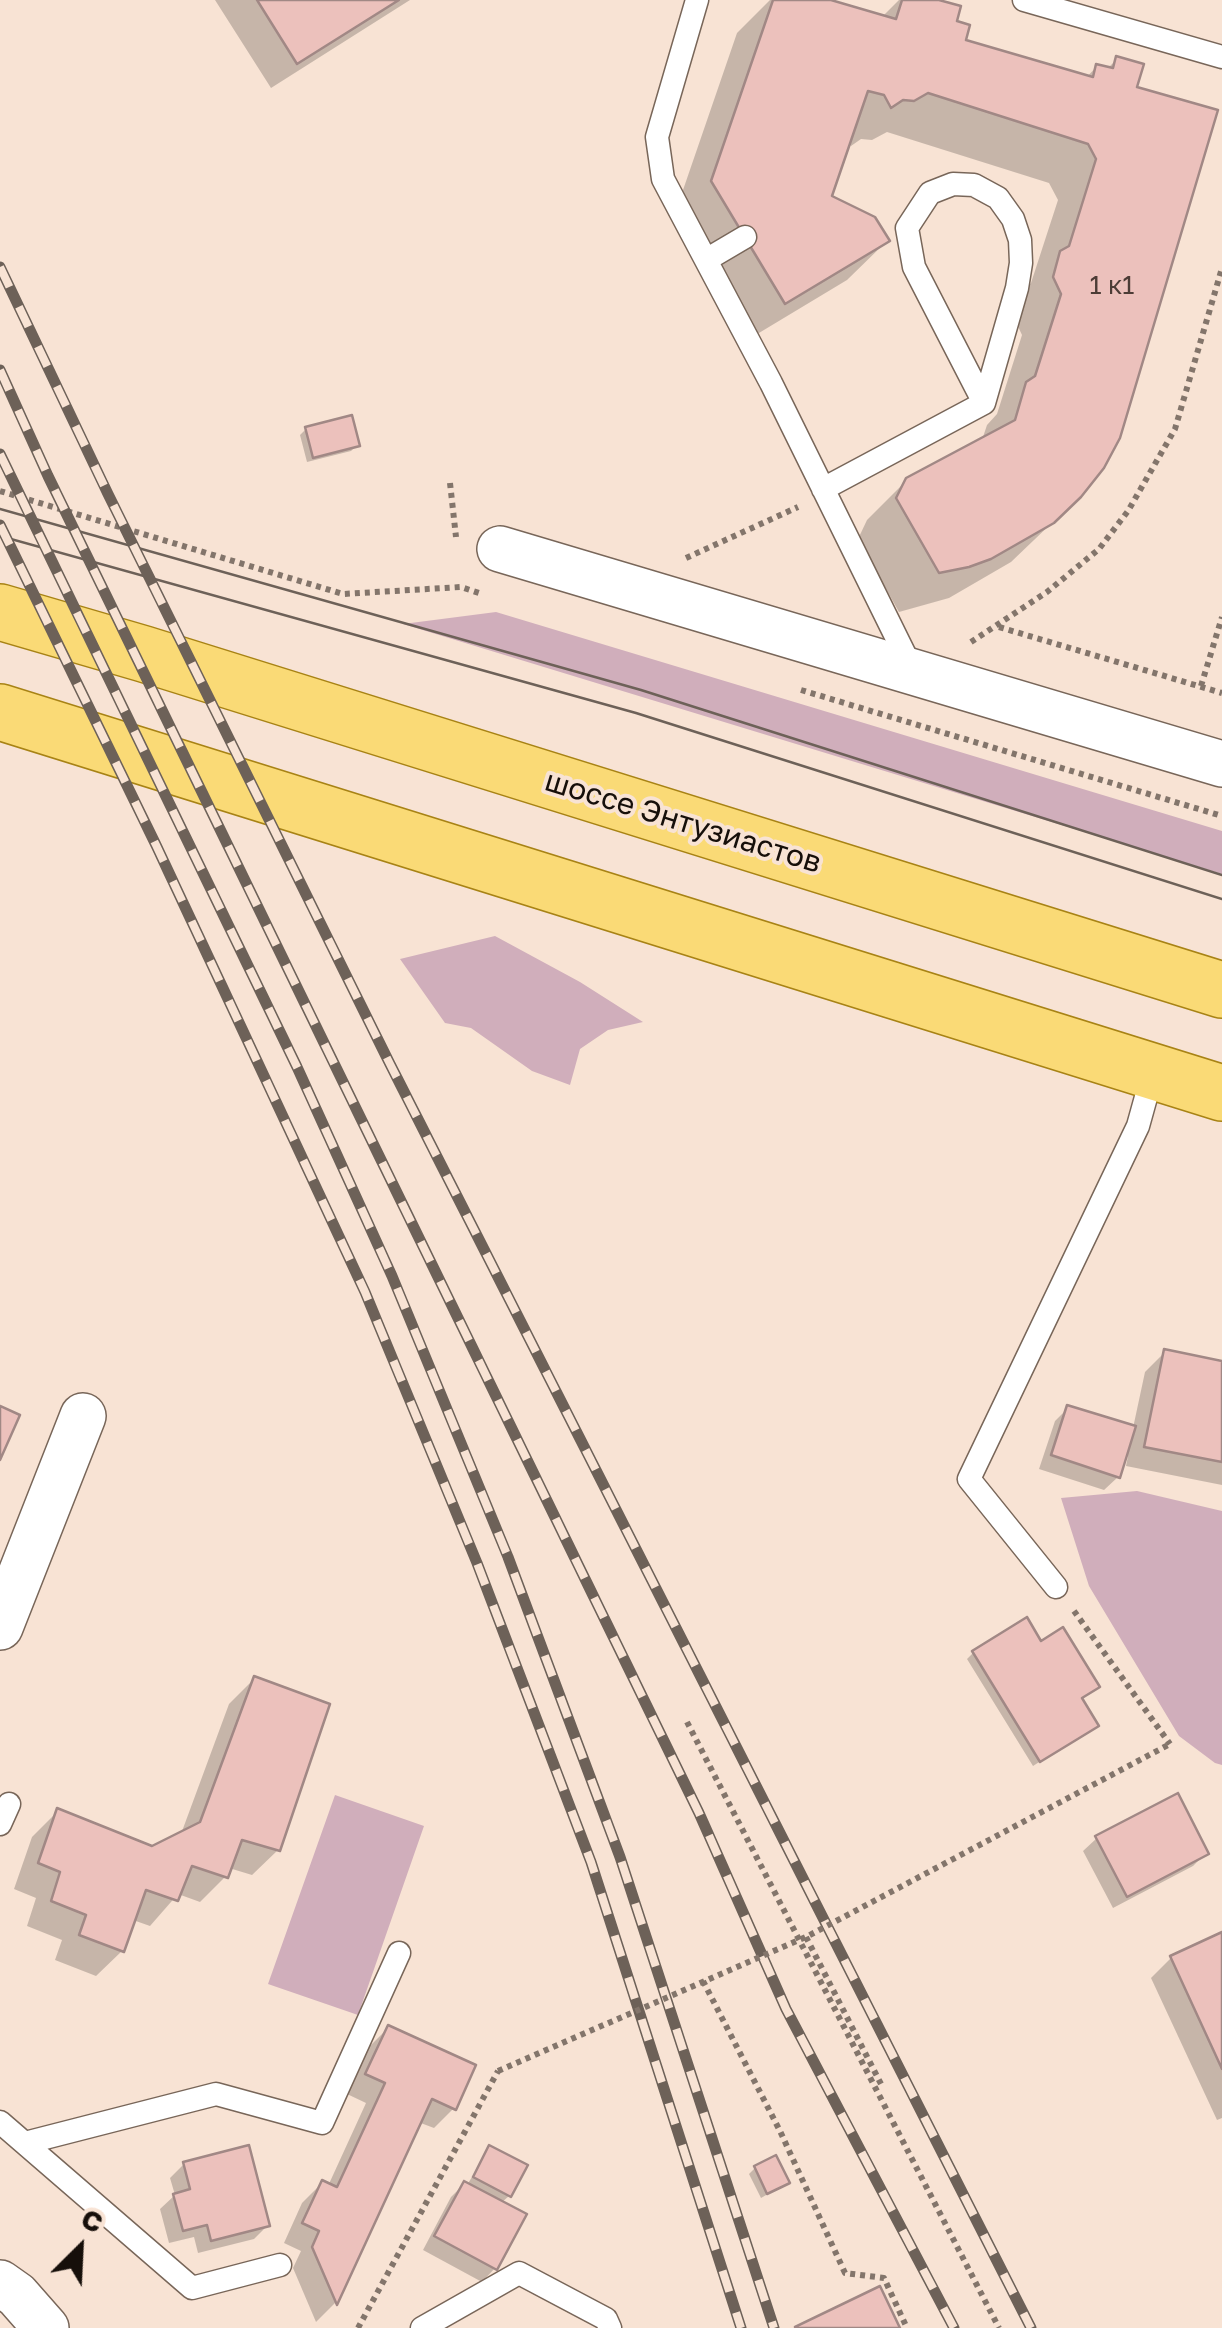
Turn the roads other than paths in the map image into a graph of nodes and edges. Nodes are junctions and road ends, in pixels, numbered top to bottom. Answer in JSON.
{"nodes":[{"id":1,"x":697,"y":0,"type":"edge"},
{"id":2,"x":1024,"y":0,"type":"edge"},
{"id":3,"x":1222,"y":57,"type":"edge"},
{"id":4,"x":745,"y":237,"type":"dead end"},
{"id":5,"x":706,"y":260,"type":"junction"},
{"id":6,"x":984,"y":403,"type":"junction"},
{"id":7,"x":824,"y":492,"type":"junction"},
{"id":8,"x":500,"y":549,"type":"dead end"},
{"id":9,"x":0,"y":612,"type":"edge"},
{"id":10,"x":914,"y":672,"type":"junction"},
{"id":11,"x":0,"y":712,"type":"edge"},
{"id":12,"x":1222,"y":764,"type":"edge"},
{"id":13,"x":1222,"y":990,"type":"edge"},
{"id":14,"x":1154,"y":1072,"type":"junction"},
{"id":15,"x":1222,"y":1093,"type":"edge"},
{"id":16,"x":83,"y":1416,"type":"dead end"},
{"id":17,"x":1056,"y":1586,"type":"road end"},
{"id":18,"x":0,"y":1627,"type":"edge"},
{"id":19,"x":400,"y":1953,"type":"dead end"},
{"id":20,"x":0,"y":2122,"type":"edge"},
{"id":21,"x":25,"y":2143,"type":"junction"},
{"id":22,"x":280,"y":2265,"type":"dead end"},
{"id":23,"x":0,"y":2283,"type":"edge"},
{"id":24,"x":46,"y":2328,"type":"edge"},
{"id":25,"x":422,"y":2328,"type":"edge"},
{"id":26,"x":610,"y":2328,"type":"edge"}],
"edges":[{"from":1,"to":5,"type":"lane"},
{"from":2,"to":3,"type":"lane"},
{"from":4,"to":5,"type":"lane"},
{"from":5,"to":7,"type":"lane"},
{"from":6,"to":6,"type":"lane"},
{"from":6,"to":7,"type":"lane"},
{"from":7,"to":10,"type":"lane"},
{"from":8,"to":10,"type":"street"},
{"from":9,"to":13,"type":"main road","name":"шоссе Энтузиастов"},
{"from":10,"to":12,"type":"street"},
{"from":11,"to":14,"type":"main road"},
{"from":14,"to":15,"type":"main road"},
{"from":14,"to":17,"type":"lane"},
{"from":16,"to":18,"type":"street"},
{"from":19,"to":21,"type":"lane"},
{"from":20,"to":21,"type":"lane"},
{"from":21,"to":22,"type":"lane"},
{"from":23,"to":24,"type":"street"},
{"from":25,"to":26,"type":"lane"}]}
